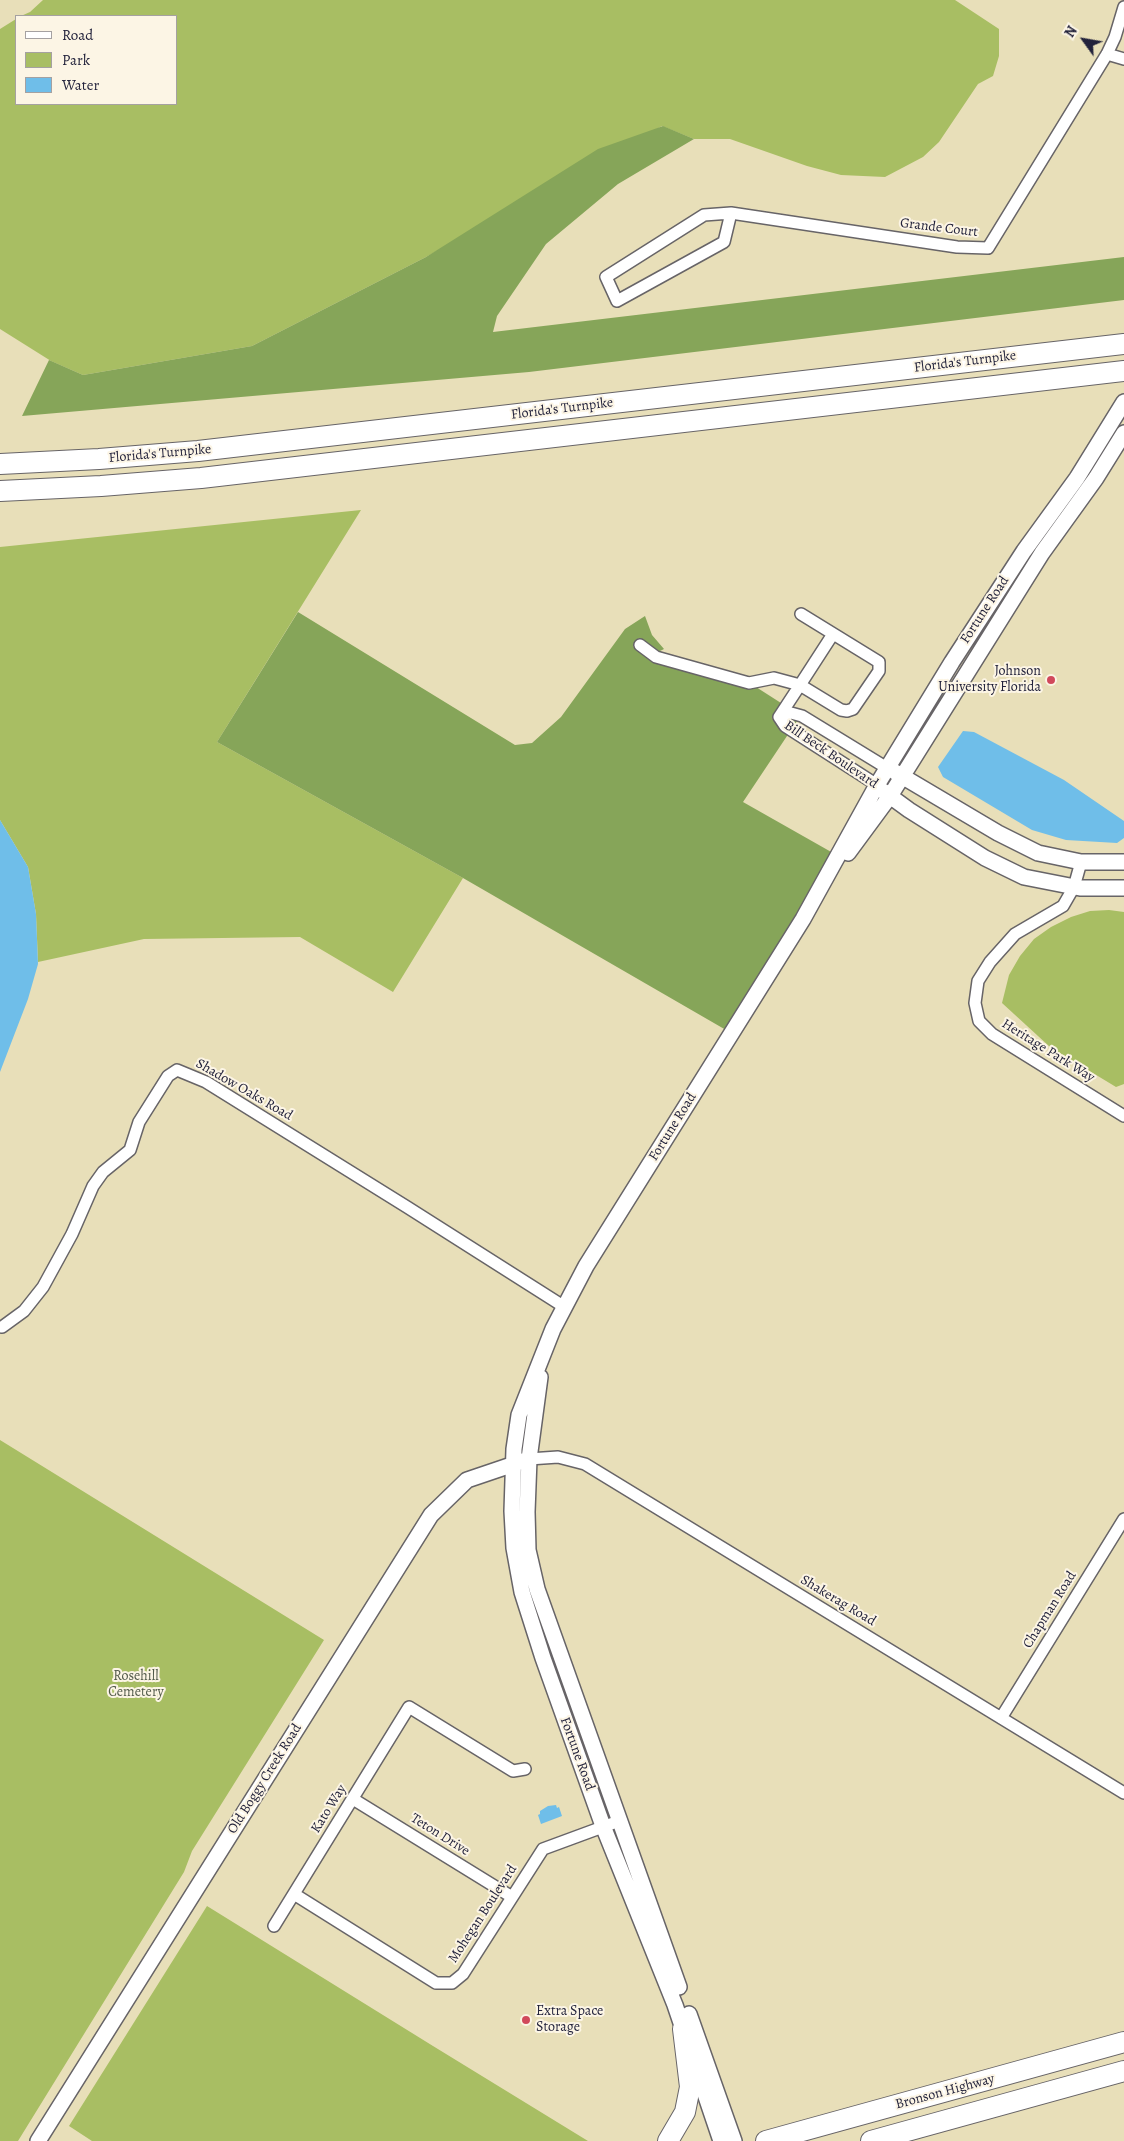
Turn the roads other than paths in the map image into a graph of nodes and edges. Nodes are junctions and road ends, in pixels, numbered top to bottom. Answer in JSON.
{"nodes":[{"id":1,"x":1124,"y":7,"type":"edge"},
{"id":2,"x":1120,"y":40,"type":"edge"},
{"id":3,"x":1107,"y":54,"type":"junction"},
{"id":4,"x":1124,"y":59,"type":"edge"},
{"id":5,"x":731,"y":214,"type":"junction"},
{"id":6,"x":1124,"y":344,"type":"edge"},
{"id":7,"x":1124,"y":371,"type":"edge"},
{"id":8,"x":1124,"y":402,"type":"edge"},
{"id":9,"x":1124,"y":433,"type":"edge"},
{"id":10,"x":0,"y":464,"type":"edge"},
{"id":11,"x":0,"y":491,"type":"edge"},
{"id":12,"x":801,"y":614,"type":"dead end"},
{"id":13,"x":834,"y":634,"type":"junction"},
{"id":14,"x":640,"y":645,"type":"dead end"},
{"id":15,"x":952,"y":662,"type":"junction"},
{"id":16,"x":967,"y":672,"type":"junction"},
{"id":17,"x":800,"y":685,"type":"junction"},
{"id":18,"x":779,"y":717,"type":"junction"},
{"id":19,"x":887,"y":768,"type":"junction"},
{"id":20,"x":903,"y":776,"type":"junction"},
{"id":21,"x":876,"y":785,"type":"junction"},
{"id":22,"x":890,"y":796,"type":"junction"},
{"id":23,"x":1081,"y":862,"type":"junction"},
{"id":24,"x":1124,"y":862,"type":"edge"},
{"id":25,"x":1074,"y":887,"type":"junction"},
{"id":26,"x":1124,"y":888,"type":"edge"},
{"id":27,"x":813,"y":903,"type":"junction"},
{"id":28,"x":1124,"y":1116,"type":"edge"},
{"id":29,"x":563,"y":1306,"type":"junction"},
{"id":30,"x":2,"y":1327,"type":"dead end"},
{"id":31,"x":542,"y":1355,"type":"junction"},
{"id":32,"x":529,"y":1459,"type":"junction"},
{"id":33,"x":513,"y":1464,"type":"junction"},
{"id":34,"x":1124,"y":1519,"type":"edge"},
{"id":35,"x":1001,"y":1718,"type":"junction"},
{"id":36,"x":525,"y":1769,"type":"dead end"},
{"id":37,"x":1124,"y":1793,"type":"edge"},
{"id":38,"x":353,"y":1799,"type":"junction"},
{"id":39,"x":620,"y":1821,"type":"junction"},
{"id":40,"x":603,"y":1826,"type":"junction"},
{"id":41,"x":294,"y":1894,"type":"junction"},
{"id":42,"x":512,"y":1897,"type":"junction"},
{"id":43,"x":274,"y":1926,"type":"dead end"},
{"id":44,"x":683,"y":2029,"type":"junction"},
{"id":45,"x":1124,"y":2042,"type":"edge"},
{"id":46,"x":1124,"y":2071,"type":"edge"},
{"id":47,"x":38,"y":2141,"type":"edge"},
{"id":48,"x":668,"y":2141,"type":"edge"},
{"id":49,"x":721,"y":2141,"type":"edge"},
{"id":50,"x":734,"y":2141,"type":"edge"},
{"id":51,"x":766,"y":2141,"type":"edge"},
{"id":52,"x":870,"y":2141,"type":"edge"}],
"edges":[{"from":1,"to":2,"type":"street","name":"Grande Court"},
{"from":2,"to":3,"type":"street","name":"Grande Court"},
{"from":3,"to":4,"type":"street"},
{"from":3,"to":5,"type":"street","name":"Grande Court"},
{"from":5,"to":5,"type":"street","name":"Grande Court"},
{"from":6,"to":10,"type":"highway","name":"Florida's Turnpike"},
{"from":7,"to":11,"type":"highway","name":"Florida's Turnpike"},
{"from":8,"to":15,"type":"main road","name":"Fortune Road"},
{"from":9,"to":16,"type":"main road","name":"Fortune Road"},
{"from":12,"to":13,"type":"street"},
{"from":13,"to":17,"type":"street"},
{"from":13,"to":17,"type":"street"},
{"from":14,"to":17,"type":"street"},
{"from":15,"to":16,"type":"street"},
{"from":15,"to":19,"type":"main road","name":"Fortune Road"},
{"from":16,"to":20,"type":"main road","name":"Fortune Road"},
{"from":17,"to":18,"type":"street"},
{"from":18,"to":19,"type":"street","name":"Bill Beck Boulevard"},
{"from":18,"to":21,"type":"street","name":"Bill Beck Boulevard"},
{"from":19,"to":20,"type":"main road","name":"Bill Beck Boulevard"},
{"from":19,"to":21,"type":"main road","name":"Fortune Road"},
{"from":20,"to":22,"type":"main road","name":"Fortune Road"},
{"from":20,"to":23,"type":"main road","name":"Bill Beck Boulevard"},
{"from":21,"to":22,"type":"main road","name":"Bill Beck Boulevard"},
{"from":21,"to":27,"type":"main road","name":"Fortune Road"},
{"from":22,"to":25,"type":"main road","name":"Bill Beck Boulevard"},
{"from":22,"to":27,"type":"main road","name":"Fortune Road"},
{"from":23,"to":24,"type":"main road","name":"Bill Beck Boulevard"},
{"from":23,"to":25,"type":"street","name":"Heritage Park Way"},
{"from":25,"to":26,"type":"main road","name":"Bill Beck Boulevard"},
{"from":25,"to":28,"type":"street","name":"Heritage Park Way"},
{"from":27,"to":29,"type":"main road","name":"Fortune Road"},
{"from":29,"to":30,"type":"street","name":"Shadow Oaks Road"},
{"from":29,"to":31,"type":"main road","name":"Fortune Road"},
{"from":31,"to":32,"type":"main road","name":"Fortune Road"},
{"from":31,"to":33,"type":"main road","name":"Fortune Road"},
{"from":32,"to":33,"type":"main road","name":"Old Boggy Creek Road"},
{"from":32,"to":35,"type":"street","name":"Shakerag Road"},
{"from":32,"to":39,"type":"main road","name":"Fortune Road"},
{"from":33,"to":40,"type":"main road","name":"Fortune Road"},
{"from":33,"to":47,"type":"main road","name":"Old Boggy Creek Road"},
{"from":34,"to":35,"type":"street","name":"Chapman Road"},
{"from":35,"to":37,"type":"street","name":"Shakerag Road"},
{"from":36,"to":38,"type":"street","name":"Kato Way"},
{"from":38,"to":41,"type":"street","name":"Kato Way"},
{"from":38,"to":42,"type":"street","name":"Teton Drive"},
{"from":39,"to":40,"type":"street","name":"Mohegan Boulevard"},
{"from":39,"to":50,"type":"main road","name":"Fortune Road"},
{"from":40,"to":42,"type":"street","name":"Mohegan Boulevard"},
{"from":40,"to":44,"type":"main road","name":"Fortune Road"},
{"from":41,"to":42,"type":"street","name":"Mohegan Boulevard"},
{"from":41,"to":43,"type":"street","name":"Kato Way"},
{"from":44,"to":48,"type":"highway"},
{"from":44,"to":49,"type":"main road","name":"Fortune Road"},
{"from":45,"to":51,"type":"highway","name":"Bronson Highway"},
{"from":46,"to":52,"type":"highway","name":"Bronson Highway"}]}
